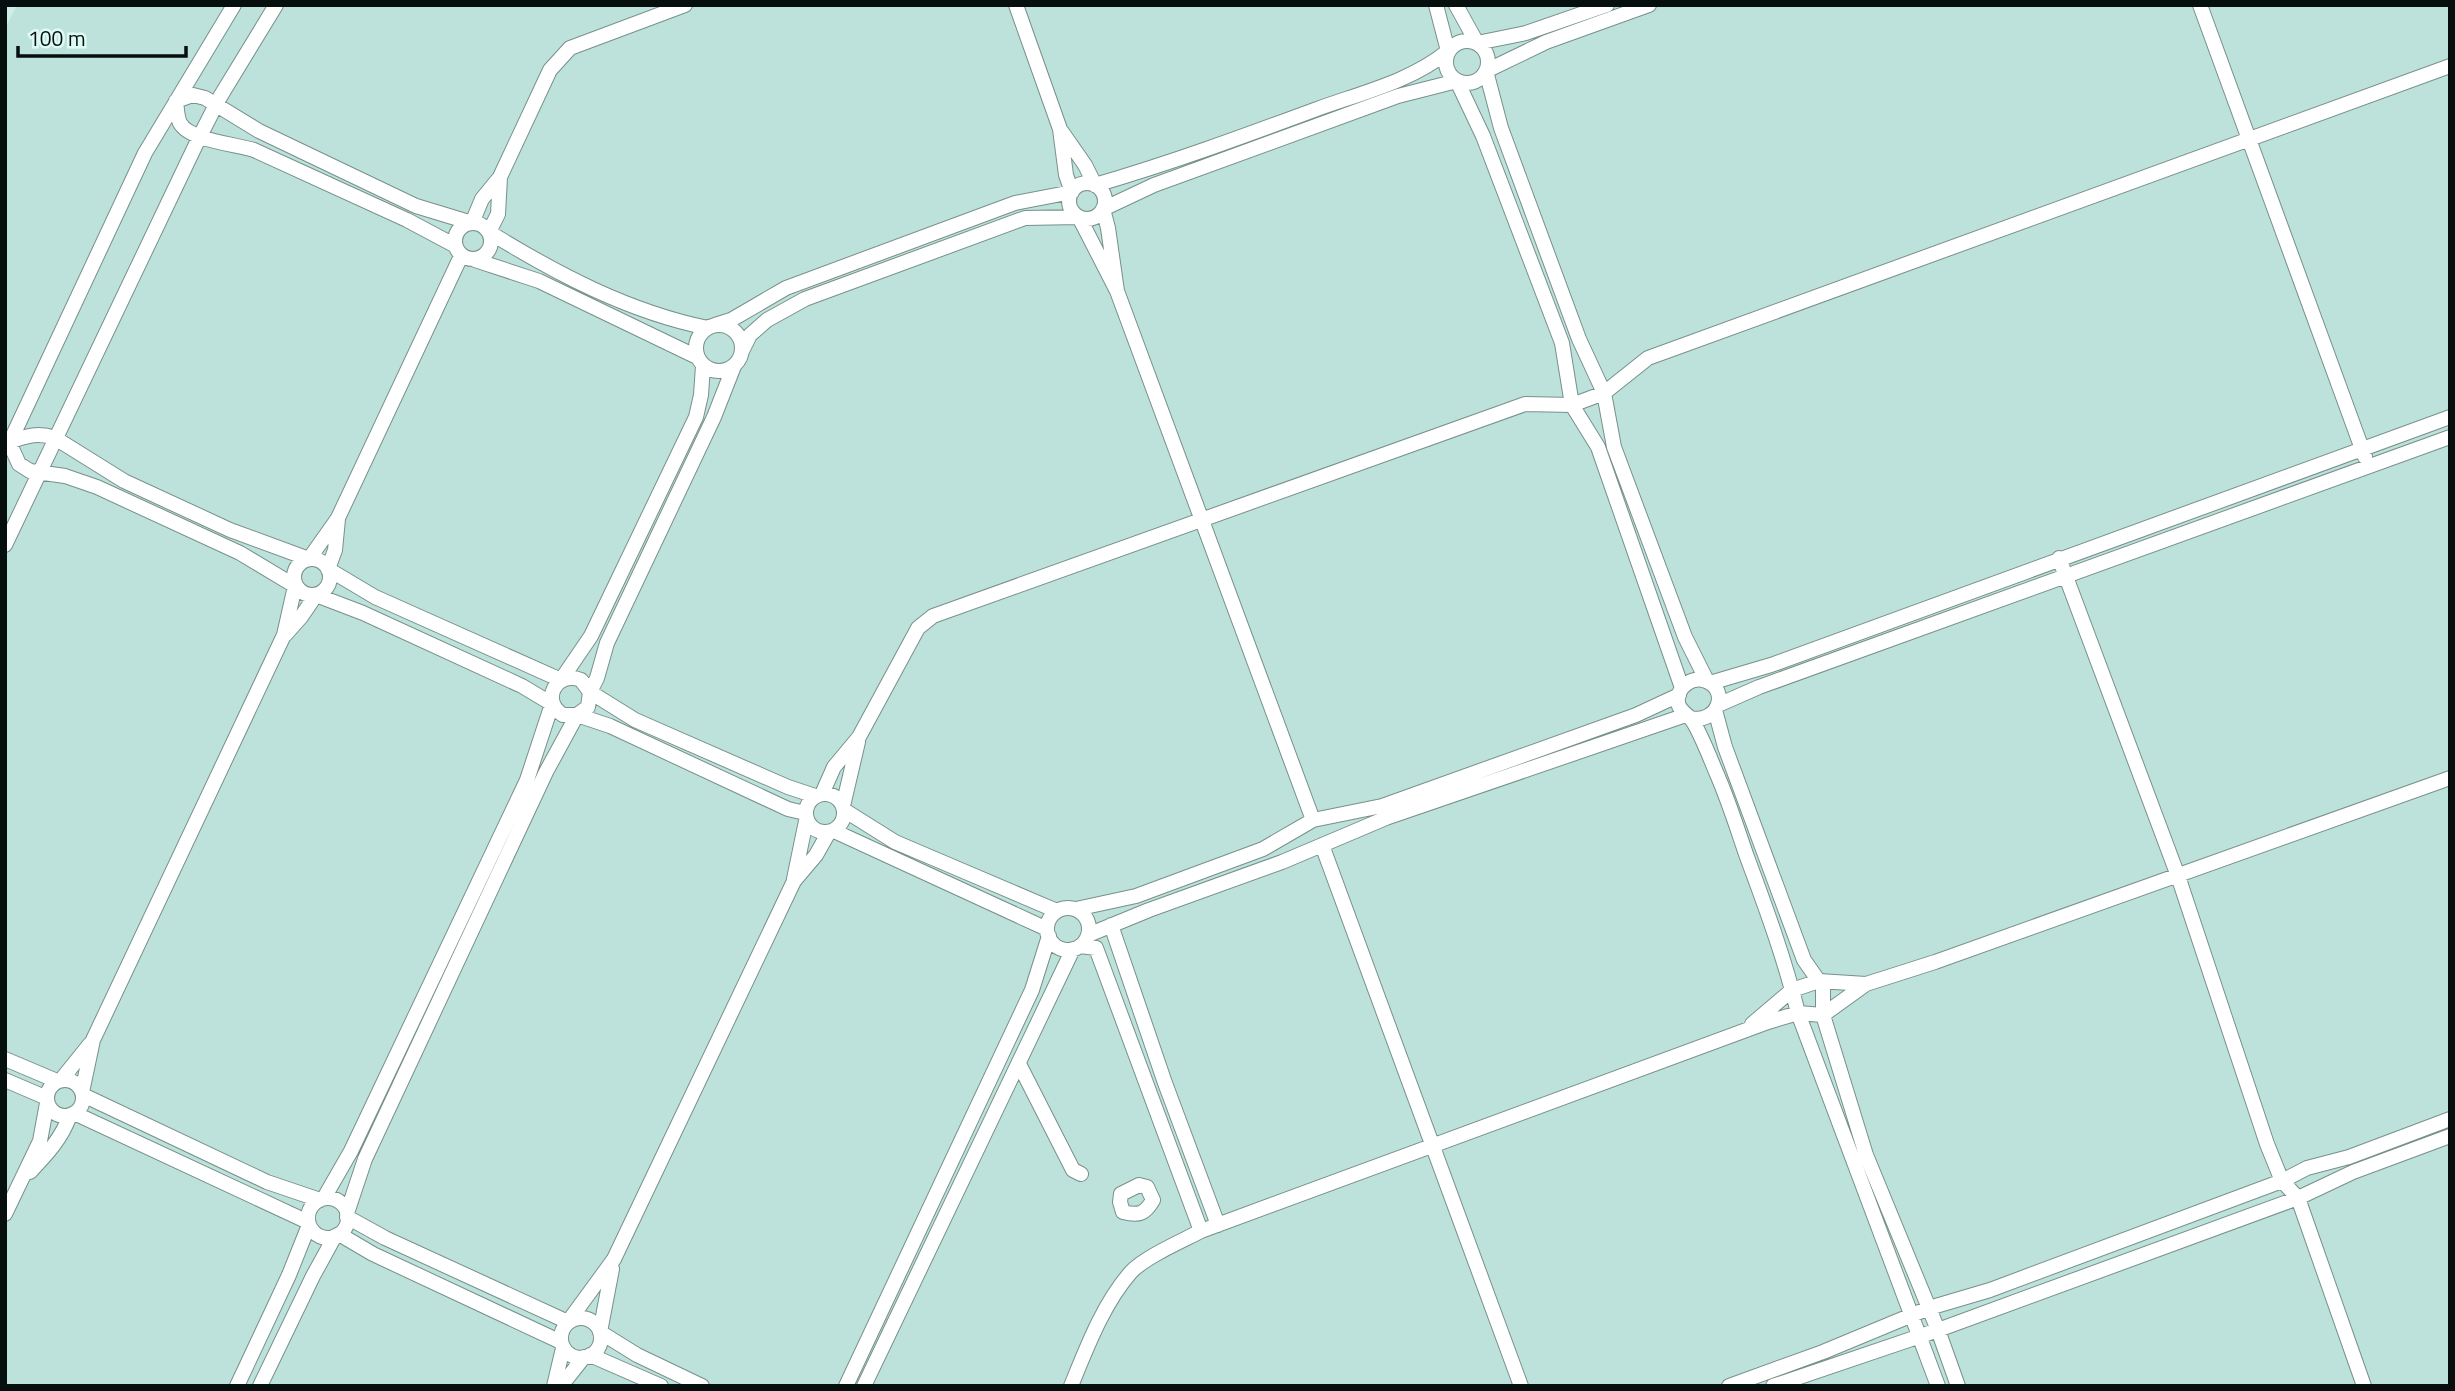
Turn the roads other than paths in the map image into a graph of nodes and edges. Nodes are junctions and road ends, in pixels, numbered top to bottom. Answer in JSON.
{"nodes":[{"id":1,"x":234,"y":5,"type":"edge"},
{"id":2,"x":276,"y":5,"type":"edge"},
{"id":3,"x":685,"y":5,"type":"edge"},
{"id":4,"x":1016,"y":5,"type":"edge"},
{"id":5,"x":1436,"y":5,"type":"edge"},
{"id":6,"x":1456,"y":5,"type":"edge"},
{"id":7,"x":1607,"y":5,"type":"edge"},
{"id":8,"x":1649,"y":5,"type":"edge"},
{"id":9,"x":2200,"y":5,"type":"edge"},
{"id":10,"x":1477,"y":43,"type":"junction"},
{"id":11,"x":1448,"y":51,"type":"junction"},
{"id":12,"x":2450,"y":66,"type":"edge"},
{"id":13,"x":1486,"y":71,"type":"junction"},
{"id":14,"x":1457,"y":81,"type":"junction"},
{"id":15,"x":176,"y":101,"type":"junction"},
{"id":16,"x":217,"y":104,"type":"junction"},
{"id":17,"x":1060,"y":129,"type":"junction"},
{"id":18,"x":199,"y":138,"type":"junction"},
{"id":19,"x":2248,"y":138,"type":"junction"},
{"id":20,"x":500,"y":177,"type":"junction"},
{"id":21,"x":1095,"y":185,"type":"junction"},
{"id":22,"x":1072,"y":192,"type":"junction"},
{"id":23,"x":1103,"y":209,"type":"junction"},
{"id":24,"x":1079,"y":217,"type":"junction"},
{"id":25,"x":472,"y":223,"type":"junction"},
{"id":26,"x":489,"y":232,"type":"junction"},
{"id":27,"x":463,"y":253,"type":"junction"},
{"id":28,"x":1117,"y":292,"type":"junction"},
{"id":29,"x":629,"y":305,"type":"junction"},
{"id":30,"x":621,"y":321,"type":"junction"},
{"id":31,"x":711,"y":326,"type":"junction"},
{"id":32,"x":742,"y":351,"type":"junction"},
{"id":33,"x":700,"y":362,"type":"junction"},
{"id":34,"x":734,"y":366,"type":"junction"},
{"id":35,"x":1604,"y":393,"type":"junction"},
{"id":36,"x":1572,"y":405,"type":"junction"},
{"id":37,"x":2450,"y":417,"type":"edge"},
{"id":38,"x":2450,"y":437,"type":"edge"},
{"id":39,"x":55,"y":438,"type":"junction"},
{"id":40,"x":7,"y":446,"type":"edge"},
{"id":41,"x":2362,"y":449,"type":"junction"},
{"id":42,"x":2368,"y":466,"type":"junction"},
{"id":43,"x":38,"y":474,"type":"junction"},
{"id":44,"x":338,"y":518,"type":"junction"},
{"id":45,"x":1202,"y":518,"type":"junction"},
{"id":46,"x":5,"y":545,"type":"edge"},
{"id":47,"x":2059,"y":558,"type":"junction"},
{"id":48,"x":309,"y":559,"type":"junction"},
{"id":49,"x":328,"y":569,"type":"junction"},
{"id":50,"x":2065,"y":576,"type":"junction"},
{"id":51,"x":295,"y":586,"type":"junction"},
{"id":52,"x":316,"y":595,"type":"junction"},
{"id":53,"x":284,"y":635,"type":"junction"},
{"id":54,"x":1841,"y":639,"type":"junction"},
{"id":55,"x":1847,"y":655,"type":"junction"},
{"id":56,"x":561,"y":680,"type":"junction"},
{"id":57,"x":1709,"y":682,"type":"junction"},
{"id":58,"x":1681,"y":691,"type":"junction"},
{"id":59,"x":590,"y":692,"type":"junction"},
{"id":60,"x":552,"y":704,"type":"junction"},
{"id":61,"x":1717,"y":708,"type":"junction"},
{"id":62,"x":577,"y":715,"type":"junction"},
{"id":63,"x":1688,"y":717,"type":"junction"},
{"id":64,"x":859,"y":737,"type":"junction"},
{"id":65,"x":2450,"y":778,"type":"edge"},
{"id":66,"x":1463,"y":785,"type":"junction"},
{"id":67,"x":819,"y":795,"type":"junction"},
{"id":68,"x":527,"y":796,"type":"junction"},
{"id":69,"x":844,"y":808,"type":"junction"},
{"id":70,"x":806,"y":817,"type":"junction"},
{"id":71,"x":1313,"y":820,"type":"junction"},
{"id":72,"x":832,"y":832,"type":"junction"},
{"id":73,"x":1322,"y":845,"type":"junction"},
{"id":74,"x":1769,"y":865,"type":"junction"},
{"id":75,"x":1752,"y":871,"type":"junction"},
{"id":76,"x":2178,"y":876,"type":"junction"},
{"id":77,"x":794,"y":881,"type":"junction"},
{"id":78,"x":1076,"y":909,"type":"junction"},
{"id":79,"x":1057,"y":911,"type":"junction"},
{"id":80,"x":1111,"y":925,"type":"junction"},
{"id":81,"x":1048,"y":932,"type":"junction"},
{"id":82,"x":1080,"y":943,"type":"junction"},
{"id":83,"x":1819,"y":981,"type":"junction"},
{"id":84,"x":1866,"y":984,"type":"junction"},
{"id":85,"x":1793,"y":990,"type":"junction"},
{"id":86,"x":1798,"y":1013,"type":"junction"},
{"id":87,"x":1823,"y":1015,"type":"junction"},
{"id":88,"x":422,"y":1019,"type":"junction"},
{"id":89,"x":1744,"y":1032,"type":"junction"},
{"id":90,"x":93,"y":1040,"type":"junction"},
{"id":91,"x":5,"y":1059,"type":"edge"},
{"id":92,"x":1019,"y":1065,"type":"junction"},
{"id":93,"x":5,"y":1080,"type":"edge"},
{"id":94,"x":59,"y":1081,"type":"junction"},
{"id":95,"x":83,"y":1094,"type":"junction"},
{"id":96,"x":47,"y":1100,"type":"junction"},
{"id":97,"x":72,"y":1114,"type":"junction"},
{"id":98,"x":2450,"y":1119,"type":"edge"},
{"id":99,"x":366,"y":1120,"type":"junction"},
{"id":100,"x":380,"y":1127,"type":"junction"},
{"id":101,"x":2450,"y":1136,"type":"edge"},
{"id":102,"x":1433,"y":1146,"type":"junction"},
{"id":103,"x":1081,"y":1174,"type":"dead end"},
{"id":104,"x":22,"y":1180,"type":"junction"},
{"id":105,"x":2282,"y":1181,"type":"junction"},
{"id":106,"x":2298,"y":1198,"type":"junction"},
{"id":107,"x":322,"y":1199,"type":"junction"},
{"id":108,"x":5,"y":1214,"type":"edge"},
{"id":109,"x":347,"y":1215,"type":"junction"},
{"id":110,"x":309,"y":1224,"type":"junction"},
{"id":111,"x":1218,"y":1225,"type":"junction"},
{"id":112,"x":1201,"y":1231,"type":"junction"},
{"id":113,"x":337,"y":1235,"type":"junction"},
{"id":114,"x":614,"y":1259,"type":"junction"},
{"id":115,"x":887,"y":1297,"type":"junction"},
{"id":116,"x":904,"y":1304,"type":"junction"},
{"id":117,"x":1929,"y":1308,"type":"junction"},
{"id":118,"x":1912,"y":1315,"type":"junction"},
{"id":119,"x":568,"y":1322,"type":"junction"},
{"id":120,"x":1938,"y":1330,"type":"junction"},
{"id":121,"x":600,"y":1332,"type":"junction"},
{"id":122,"x":1919,"y":1336,"type":"junction"},
{"id":123,"x":562,"y":1345,"type":"junction"},
{"id":124,"x":587,"y":1356,"type":"junction"},
{"id":125,"x":1521,"y":1385,"type":"edge"},
{"id":126,"x":237,"y":1386,"type":"edge"},
{"id":127,"x":260,"y":1386,"type":"edge"},
{"id":128,"x":554,"y":1386,"type":"edge"},
{"id":129,"x":561,"y":1386,"type":"edge"},
{"id":130,"x":661,"y":1386,"type":"edge"},
{"id":131,"x":702,"y":1386,"type":"edge"},
{"id":132,"x":846,"y":1386,"type":"edge"},
{"id":133,"x":864,"y":1386,"type":"edge"},
{"id":134,"x":1071,"y":1386,"type":"edge"},
{"id":135,"x":1729,"y":1386,"type":"edge"},
{"id":136,"x":1773,"y":1386,"type":"edge"},
{"id":137,"x":1938,"y":1386,"type":"edge"},
{"id":138,"x":1958,"y":1386,"type":"edge"},
{"id":139,"x":2364,"y":1386,"type":"edge"}],
"edges":[{"from":1,"to":15,"type":"street"},
{"from":2,"to":16,"type":"street"},
{"from":3,"to":20,"type":"street"},
{"from":4,"to":17,"type":"street"},
{"from":5,"to":11,"type":"street"},
{"from":6,"to":10,"type":"street"},
{"from":7,"to":10,"type":"street"},
{"from":8,"to":13,"type":"street"},
{"from":9,"to":19,"type":"street"},
{"from":10,"to":11,"type":"street"},
{"from":10,"to":13,"type":"street"},
{"from":11,"to":14,"type":"street"},
{"from":11,"to":21,"type":"street"},
{"from":12,"to":19,"type":"street"},
{"from":13,"to":14,"type":"street"},
{"from":13,"to":35,"type":"street"},
{"from":14,"to":23,"type":"street"},
{"from":14,"to":36,"type":"street"},
{"from":15,"to":16,"type":"street"},
{"from":15,"to":18,"type":"street"},
{"from":15,"to":40,"type":"street"},
{"from":16,"to":18,"type":"street"},
{"from":16,"to":25,"type":"street"},
{"from":17,"to":21,"type":"street"},
{"from":17,"to":22,"type":"street"},
{"from":18,"to":27,"type":"street"},
{"from":18,"to":39,"type":"street"},
{"from":19,"to":35,"type":"street"},
{"from":19,"to":41,"type":"street"},
{"from":20,"to":25,"type":"street"},
{"from":20,"to":26,"type":"street"},
{"from":21,"to":22,"type":"street"},
{"from":21,"to":23,"type":"street"},
{"from":22,"to":24,"type":"street"},
{"from":22,"to":31,"type":"street"},
{"from":23,"to":24,"type":"street"},
{"from":23,"to":28,"type":"street"},
{"from":24,"to":28,"type":"street"},
{"from":24,"to":32,"type":"street"},
{"from":25,"to":26,"type":"street"},
{"from":25,"to":27,"type":"street"},
{"from":26,"to":27,"type":"street"},
{"from":26,"to":29,"type":"street"},
{"from":27,"to":30,"type":"street"},
{"from":27,"to":44,"type":"street"},
{"from":28,"to":45,"type":"street"},
{"from":29,"to":30,"type":"street"},
{"from":29,"to":31,"type":"street"},
{"from":30,"to":33,"type":"street"},
{"from":31,"to":32,"type":"street"},
{"from":31,"to":33,"type":"street"},
{"from":32,"to":34,"type":"street"},
{"from":33,"to":34,"type":"street"},
{"from":33,"to":56,"type":"street"},
{"from":34,"to":59,"type":"street"},
{"from":35,"to":36,"type":"street"},
{"from":35,"to":57,"type":"street"},
{"from":36,"to":45,"type":"street"},
{"from":36,"to":58,"type":"street"},
{"from":37,"to":41,"type":"street"},
{"from":38,"to":42,"type":"street"},
{"from":39,"to":40,"type":"street"},
{"from":39,"to":43,"type":"street"},
{"from":39,"to":48,"type":"street"},
{"from":40,"to":43,"type":"street"},
{"from":41,"to":42,"type":"street"},
{"from":41,"to":47,"type":"street"},
{"from":42,"to":50,"type":"street"},
{"from":43,"to":46,"type":"street"},
{"from":43,"to":51,"type":"street"},
{"from":44,"to":48,"type":"street"},
{"from":44,"to":49,"type":"street"},
{"from":45,"to":64,"type":"street"},
{"from":45,"to":71,"type":"street"},
{"from":47,"to":50,"type":"street"},
{"from":47,"to":54,"type":"street"},
{"from":48,"to":49,"type":"street"},
{"from":48,"to":51,"type":"street"},
{"from":49,"to":52,"type":"street"},
{"from":49,"to":56,"type":"street"},
{"from":50,"to":55,"type":"street"},
{"from":50,"to":76,"type":"street"},
{"from":51,"to":52,"type":"street"},
{"from":51,"to":53,"type":"street"},
{"from":52,"to":53,"type":"street"},
{"from":52,"to":60,"type":"street"},
{"from":53,"to":90,"type":"street"},
{"from":54,"to":55,"type":"street"},
{"from":54,"to":57,"type":"street"},
{"from":55,"to":61,"type":"street"},
{"from":56,"to":59,"type":"street"},
{"from":56,"to":60,"type":"street"},
{"from":57,"to":58,"type":"street"},
{"from":57,"to":61,"type":"street"},
{"from":58,"to":63,"type":"street"},
{"from":58,"to":66,"type":"street"},
{"from":59,"to":62,"type":"street"},
{"from":59,"to":67,"type":"street"},
{"from":60,"to":62,"type":"street"},
{"from":60,"to":68,"type":"street"},
{"from":61,"to":63,"type":"street"},
{"from":61,"to":74,"type":"street"},
{"from":62,"to":68,"type":"street"},
{"from":62,"to":70,"type":"street"},
{"from":63,"to":66,"type":"street"},
{"from":63,"to":75,"type":"street"},
{"from":64,"to":67,"type":"street"},
{"from":64,"to":69,"type":"street"},
{"from":65,"to":76,"type":"street"},
{"from":66,"to":71,"type":"street"},
{"from":66,"to":73,"type":"street"},
{"from":67,"to":69,"type":"street"},
{"from":67,"to":70,"type":"street"},
{"from":68,"to":88,"type":"street"},
{"from":69,"to":72,"type":"street"},
{"from":69,"to":79,"type":"street"},
{"from":70,"to":72,"type":"street"},
{"from":70,"to":77,"type":"street"},
{"from":71,"to":78,"type":"street"},
{"from":72,"to":77,"type":"street"},
{"from":72,"to":81,"type":"street"},
{"from":73,"to":80,"type":"street"},
{"from":73,"to":102,"type":"street"},
{"from":74,"to":75,"type":"street"},
{"from":74,"to":83,"type":"street"},
{"from":75,"to":85,"type":"street"},
{"from":76,"to":84,"type":"street"},
{"from":76,"to":105,"type":"street"},
{"from":77,"to":114,"type":"street"},
{"from":78,"to":79,"type":"street"},
{"from":78,"to":82,"type":"street"},
{"from":79,"to":81,"type":"street"},
{"from":80,"to":82,"type":"street"},
{"from":80,"to":111,"type":"street"},
{"from":81,"to":82,"type":"street"},
{"from":81,"to":115,"type":"street"},
{"from":82,"to":92,"type":"street"},
{"from":82,"to":112,"type":"street"},
{"from":83,"to":84,"type":"street"},
{"from":83,"to":85,"type":"street"},
{"from":83,"to":87,"type":"street"},
{"from":84,"to":87,"type":"street"},
{"from":85,"to":86,"type":"street"},
{"from":85,"to":89,"type":"street"},
{"from":86,"to":87,"type":"street"},
{"from":86,"to":89,"type":"street"},
{"from":86,"to":118,"type":"street"},
{"from":87,"to":117,"type":"street"},
{"from":88,"to":99,"type":"street"},
{"from":88,"to":100,"type":"street"},
{"from":89,"to":102,"type":"street"},
{"from":90,"to":94,"type":"street"},
{"from":90,"to":95,"type":"street"},
{"from":91,"to":94,"type":"street"},
{"from":92,"to":103,"type":"street"},
{"from":92,"to":116,"type":"street"},
{"from":93,"to":96,"type":"street"},
{"from":94,"to":95,"type":"street"},
{"from":94,"to":96,"type":"street"},
{"from":95,"to":97,"type":"street"},
{"from":95,"to":107,"type":"street"},
{"from":96,"to":97,"type":"street"},
{"from":96,"to":104,"type":"street"},
{"from":97,"to":104,"type":"street"},
{"from":97,"to":110,"type":"street"},
{"from":98,"to":105,"type":"street"},
{"from":99,"to":100,"type":"street"},
{"from":99,"to":107,"type":"street"},
{"from":100,"to":109,"type":"street"},
{"from":101,"to":106,"type":"street"},
{"from":102,"to":111,"type":"street"},
{"from":102,"to":125,"type":"street"},
{"from":104,"to":108,"type":"street"},
{"from":105,"to":106,"type":"street"},
{"from":105,"to":117,"type":"street"},
{"from":106,"to":120,"type":"street"},
{"from":106,"to":139,"type":"street"},
{"from":107,"to":109,"type":"street"},
{"from":107,"to":110,"type":"street"},
{"from":109,"to":113,"type":"street"},
{"from":109,"to":119,"type":"street"},
{"from":110,"to":113,"type":"street"},
{"from":110,"to":126,"type":"street"},
{"from":111,"to":112,"type":"street"},
{"from":112,"to":134,"type":"street"},
{"from":113,"to":123,"type":"street"},
{"from":113,"to":127,"type":"street"},
{"from":114,"to":119,"type":"street"},
{"from":114,"to":121,"type":"street"},
{"from":115,"to":116,"type":"street"},
{"from":115,"to":132,"type":"street"},
{"from":116,"to":133,"type":"street"},
{"from":117,"to":118,"type":"street"},
{"from":117,"to":120,"type":"street"},
{"from":118,"to":122,"type":"street"},
{"from":118,"to":135,"type":"street"},
{"from":119,"to":121,"type":"street"},
{"from":119,"to":123,"type":"street"},
{"from":120,"to":122,"type":"street"},
{"from":120,"to":138,"type":"street"},
{"from":121,"to":124,"type":"street"},
{"from":121,"to":131,"type":"street"},
{"from":122,"to":136,"type":"street"},
{"from":122,"to":137,"type":"street"},
{"from":123,"to":124,"type":"street"},
{"from":123,"to":128,"type":"street"},
{"from":124,"to":129,"type":"street"},
{"from":124,"to":130,"type":"street"}]}
